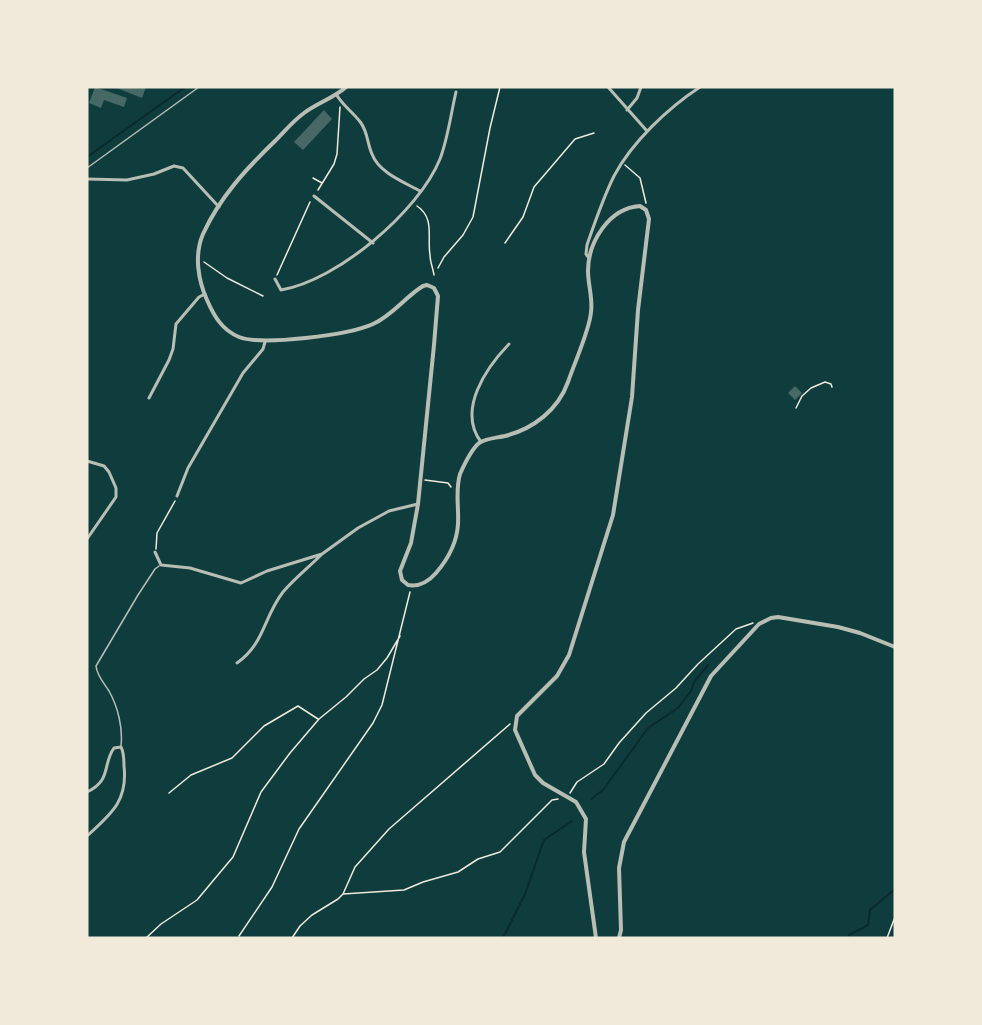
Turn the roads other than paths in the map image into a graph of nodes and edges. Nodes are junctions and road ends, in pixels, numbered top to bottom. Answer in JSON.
{"nodes":[{"id":1,"x":199,"y":87,"type":"edge"},
{"id":2,"x":346,"y":87,"type":"edge"},
{"id":3,"x":608,"y":87,"type":"edge"},
{"id":4,"x":641,"y":87,"type":"edge"},
{"id":5,"x":700,"y":87,"type":"edge"},
{"id":6,"x":456,"y":92,"type":"dead end"},
{"id":7,"x":336,"y":94,"type":"junction"},
{"id":8,"x":627,"y":110,"type":"junction"},
{"id":9,"x":647,"y":131,"type":"junction"},
{"id":10,"x":87,"y":168,"type":"edge"},
{"id":11,"x":87,"y":179,"type":"edge"},
{"id":12,"x":420,"y":191,"type":"junction"},
{"id":13,"x":314,"y":196,"type":"dead end"},
{"id":14,"x":219,"y":207,"type":"junction"},
{"id":15,"x":373,"y":243,"type":"junction"},
{"id":16,"x":590,"y":259,"type":"junction"},
{"id":17,"x":275,"y":279,"type":"road end"},
{"id":18,"x":205,"y":294,"type":"junction"},
{"id":19,"x":265,"y":342,"type":"junction"},
{"id":20,"x":509,"y":345,"type":"dead end"},
{"id":21,"x":149,"y":398,"type":"dead end"},
{"id":22,"x":481,"y":442,"type":"junction"},
{"id":23,"x":87,"y":461,"type":"edge"},
{"id":24,"x":177,"y":496,"type":"road end"},
{"id":25,"x":418,"y":504,"type":"junction"},
{"id":26,"x":87,"y":539,"type":"edge"},
{"id":27,"x":156,"y":552,"type":"road end"},
{"id":28,"x":322,"y":554,"type":"junction"},
{"id":29,"x":161,"y":565,"type":"junction"},
{"id":30,"x":895,"y":647,"type":"edge"},
{"id":31,"x":237,"y":663,"type":"dead end"},
{"id":32,"x":121,"y":747,"type":"junction"},
{"id":33,"x":87,"y":792,"type":"edge"},
{"id":34,"x":87,"y":836,"type":"edge"},
{"id":35,"x":596,"y":938,"type":"edge"},
{"id":36,"x":619,"y":938,"type":"edge"}],
"edges":[{"from":1,"to":10,"type":"lane"},
{"from":2,"to":7,"type":"street"},
{"from":3,"to":8,"type":"street"},
{"from":4,"to":8,"type":"street"},
{"from":5,"to":9,"type":"street"},
{"from":6,"to":12,"type":"street"},
{"from":7,"to":12,"type":"street"},
{"from":7,"to":14,"type":"street"},
{"from":8,"to":9,"type":"street"},
{"from":9,"to":16,"type":"street"},
{"from":11,"to":14,"type":"street"},
{"from":12,"to":15,"type":"street"},
{"from":13,"to":15,"type":"street"},
{"from":14,"to":18,"type":"street"},
{"from":15,"to":17,"type":"street"},
{"from":16,"to":22,"type":"street"},
{"from":16,"to":35,"type":"street"},
{"from":18,"to":19,"type":"street"},
{"from":18,"to":21,"type":"street"},
{"from":19,"to":24,"type":"street"},
{"from":19,"to":25,"type":"street"},
{"from":20,"to":22,"type":"street"},
{"from":22,"to":25,"type":"street"},
{"from":23,"to":26,"type":"street"},
{"from":25,"to":28,"type":"street"},
{"from":27,"to":29,"type":"street"},
{"from":28,"to":29,"type":"street"},
{"from":28,"to":31,"type":"street"},
{"from":29,"to":32,"type":"lane"},
{"from":30,"to":36,"type":"street"},
{"from":32,"to":33,"type":"street"},
{"from":32,"to":34,"type":"street"}]}
